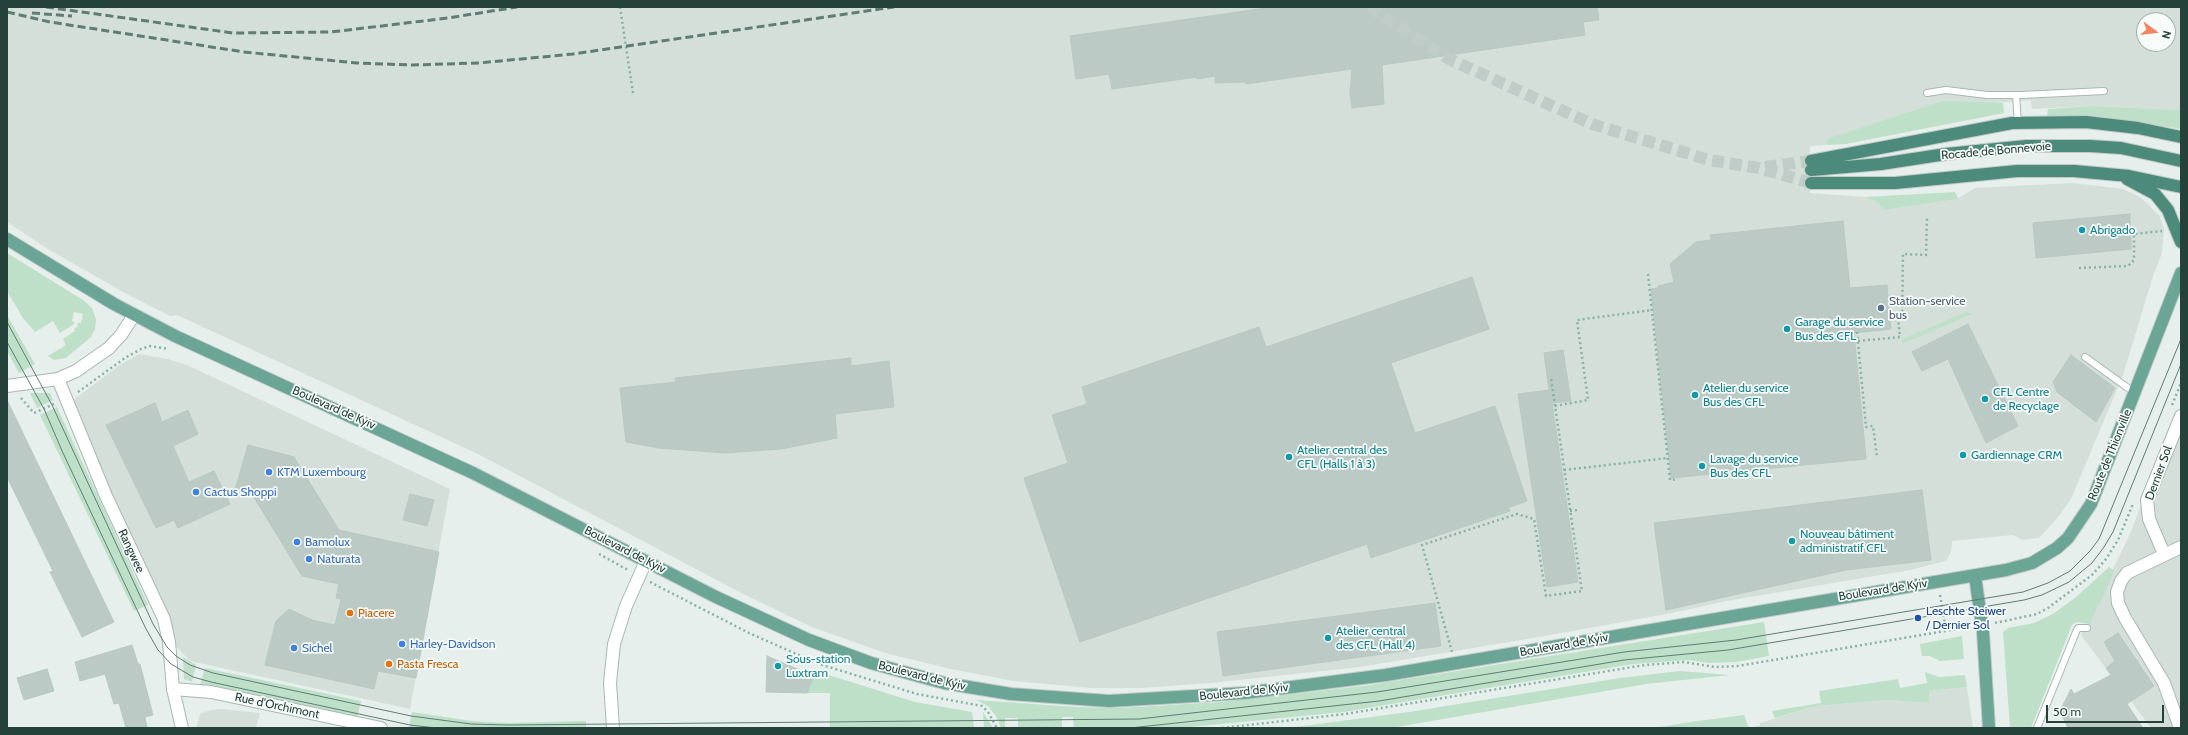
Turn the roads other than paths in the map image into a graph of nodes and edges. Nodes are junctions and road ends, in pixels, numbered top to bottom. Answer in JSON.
{"nodes":[{"id":1,"x":2104,"y":91,"type":"dead end"},
{"id":2,"x":1927,"y":93,"type":"dead end"},
{"id":3,"x":2016,"y":95,"type":"junction"},
{"id":4,"x":2018,"y":123,"type":"junction"},
{"id":5,"x":2181,"y":137,"type":"edge"},
{"id":6,"x":2181,"y":161,"type":"edge"},
{"id":7,"x":2119,"y":175,"type":"junction"},
{"id":8,"x":1811,"y":183,"type":"tunnel mouth"},
{"id":9,"x":2181,"y":187,"type":"edge"},
{"id":10,"x":7,"y":239,"type":"edge"},
{"id":11,"x":2181,"y":242,"type":"edge"},
{"id":12,"x":2181,"y":273,"type":"edge"},
{"id":13,"x":134,"y":315,"type":"junction"},
{"id":14,"x":2085,"y":357,"type":"dead end"},
{"id":15,"x":58,"y":380,"type":"junction"},
{"id":16,"x":7,"y":386,"type":"edge"},
{"id":17,"x":2135,"y":394,"type":"junction"},
{"id":18,"x":2176,"y":413,"type":"edge"},
{"id":19,"x":2181,"y":547,"type":"edge"},
{"id":20,"x":2164,"y":554,"type":"junction"},
{"id":21,"x":646,"y":561,"type":"junction"},
{"id":22,"x":1975,"y":576,"type":"junction"},
{"id":23,"x":2086,"y":628,"type":"dead end"},
{"id":24,"x":173,"y":689,"type":"junction"},
{"id":25,"x":182,"y":728,"type":"edge"},
{"id":26,"x":381,"y":728,"type":"edge"},
{"id":27,"x":613,"y":728,"type":"edge"},
{"id":28,"x":1989,"y":728,"type":"edge"},
{"id":29,"x":2037,"y":728,"type":"edge"},
{"id":30,"x":2180,"y":728,"type":"edge"}],
"edges":[{"from":1,"to":3,"type":"lane"},
{"from":2,"to":3,"type":"lane"},
{"from":3,"to":4,"type":"lane"},
{"from":4,"to":5,"type":"highway"},
{"from":4,"to":6,"type":"highway","name":"Rocade de Bonnevoie"},
{"from":7,"to":8,"type":"highway"},
{"from":7,"to":9,"type":"highway"},
{"from":7,"to":11,"type":"highway"},
{"from":10,"to":13,"type":"main road","name":"Boulevard de Kyiv"},
{"from":12,"to":17,"type":"main road","name":"Route de Thionville"},
{"from":13,"to":15,"type":"street"},
{"from":13,"to":21,"type":"main road","name":"Boulevard de Kyiv"},
{"from":14,"to":17,"type":"lane"},
{"from":15,"to":16,"type":"street"},
{"from":15,"to":24,"type":"street","name":"Rangwee"},
{"from":17,"to":22,"type":"main road","name":"Route de Thionville"},
{"from":18,"to":20,"type":"street","name":"Dernier Sol"},
{"from":19,"to":20,"type":"street"},
{"from":20,"to":30,"type":"street"},
{"from":21,"to":22,"type":"main road","name":"Boulevard de Kyiv"},
{"from":21,"to":27,"type":"street"},
{"from":22,"to":28,"type":"main road"},
{"from":23,"to":29,"type":"lane"},
{"from":24,"to":25,"type":"street","name":"Rangwee"},
{"from":24,"to":26,"type":"street","name":"Rue d'Orchimont"}]}
